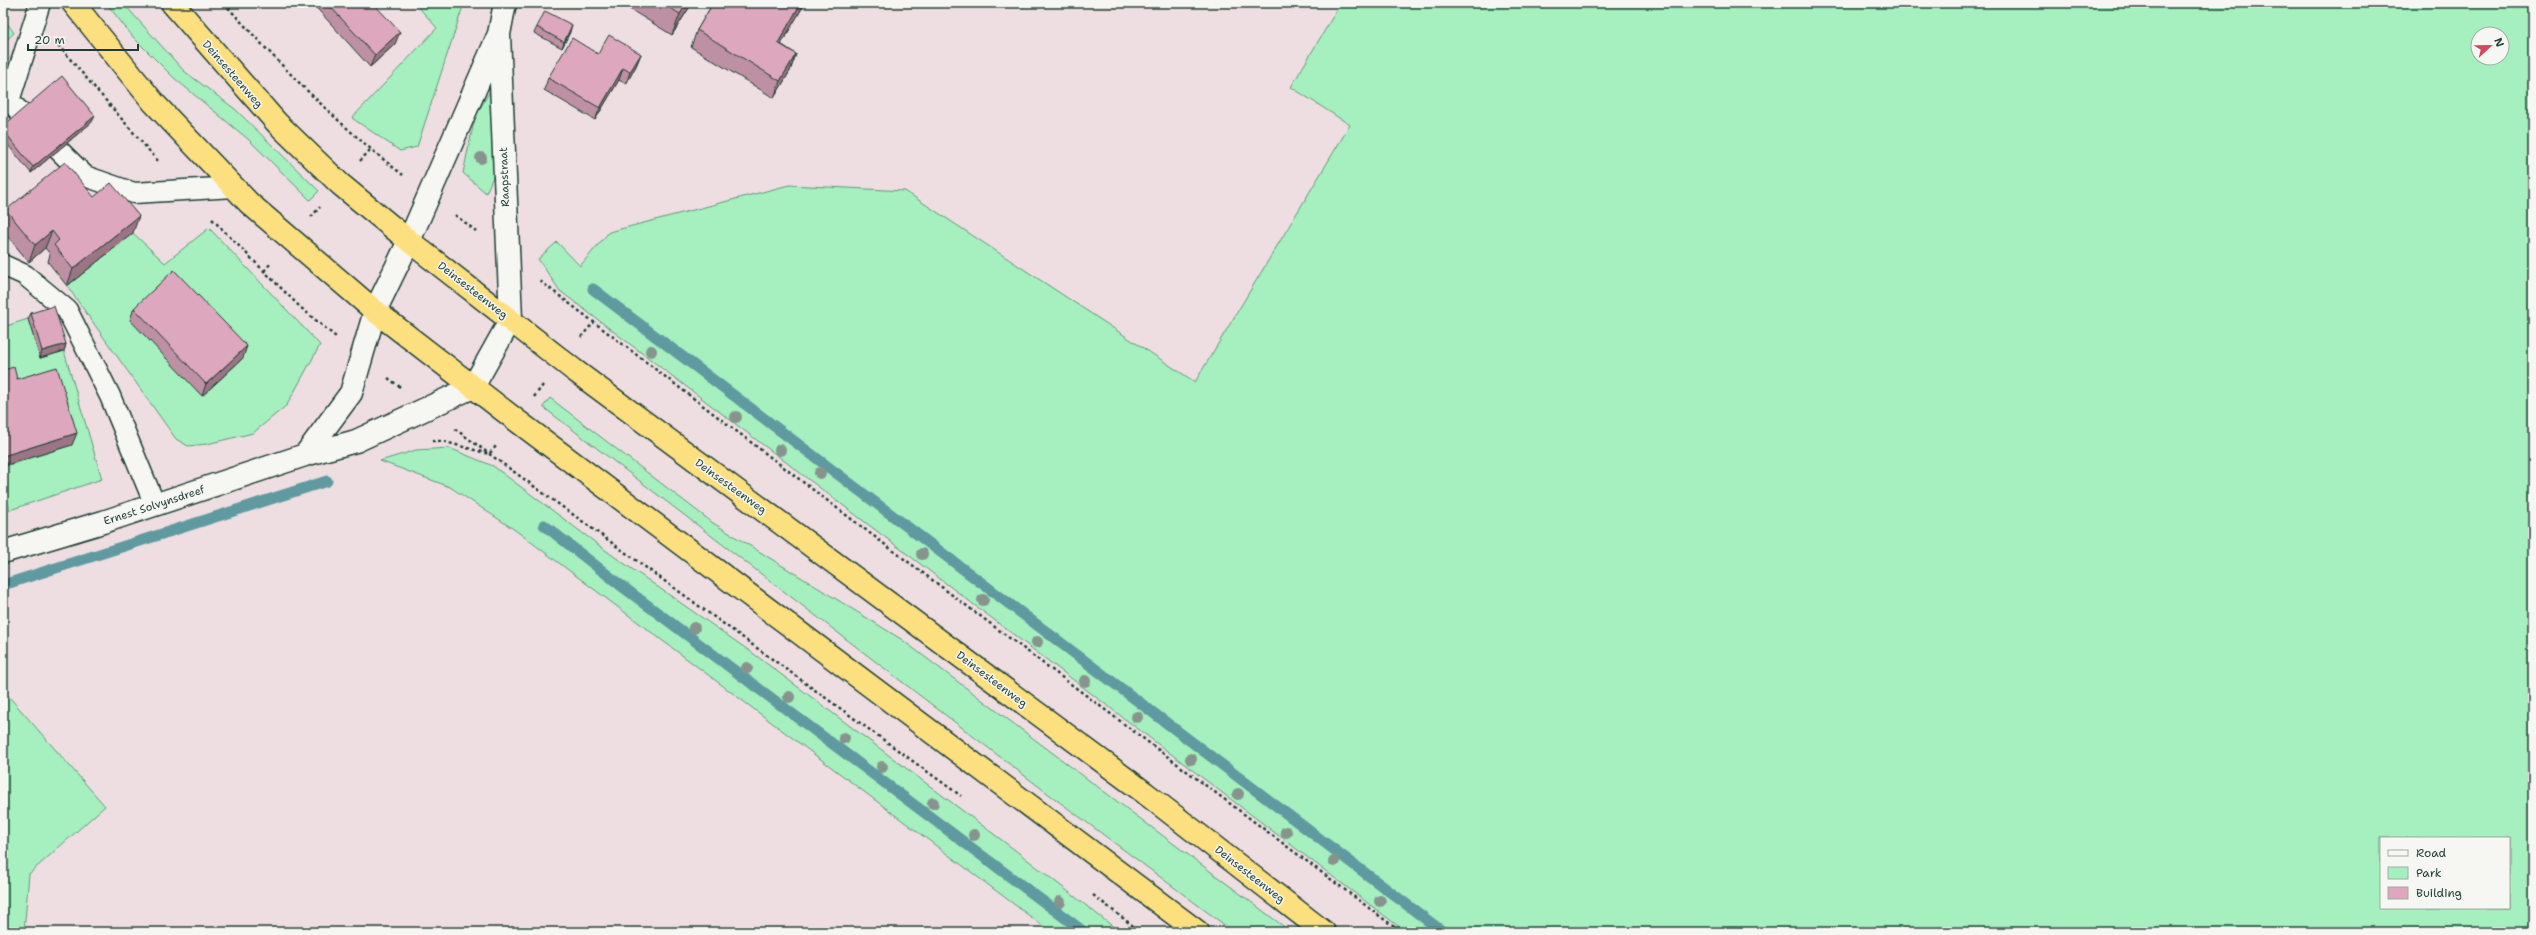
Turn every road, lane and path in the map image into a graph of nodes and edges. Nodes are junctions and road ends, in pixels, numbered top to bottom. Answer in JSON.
{"nodes":[{"id":1,"x":40,"y":3,"type":"edge"},
{"id":2,"x":73,"y":3,"type":"edge"},
{"id":3,"x":172,"y":3,"type":"edge"},
{"id":4,"x":224,"y":3,"type":"edge"},
{"id":5,"x":506,"y":3,"type":"edge"},
{"id":6,"x":499,"y":34,"type":"junction"},
{"id":7,"x":370,"y":150,"type":"junction"},
{"id":8,"x":340,"y":184,"type":"junction"},
{"id":9,"x":234,"y":187,"type":"junction"},
{"id":10,"x":429,"y":194,"type":"junction"},
{"id":11,"x":290,"y":240,"type":"junction"},
{"id":12,"x":409,"y":241,"type":"junction"},
{"id":13,"x":507,"y":256,"type":"junction"},
{"id":14,"x":3,"y":265,"type":"edge"},
{"id":15,"x":264,"y":271,"type":"dead end"},
{"id":16,"x":375,"y":311,"type":"junction"},
{"id":17,"x":511,"y":319,"type":"junction"},
{"id":18,"x":594,"y":322,"type":"junction"},
{"id":19,"x":562,"y":361,"type":"junction"},
{"id":20,"x":473,"y":387,"type":"junction"},
{"id":21,"x":516,"y":420,"type":"junction"},
{"id":22,"x":489,"y":454,"type":"dead end"},
{"id":23,"x":305,"y":455,"type":"junction"},
{"id":24,"x":155,"y":505,"type":"junction"},
{"id":25,"x":3,"y":552,"type":"edge"},
{"id":26,"x":1198,"y":932,"type":"edge"},
{"id":27,"x":1324,"y":932,"type":"edge"},
{"id":28,"x":1401,"y":932,"type":"edge"}],
"edges":[{"from":1,"to":9,"type":"lane"},
{"from":2,"to":9,"type":"highway"},
{"from":3,"to":8,"type":"highway","name":"Deinsesteenweg"},
{"from":4,"to":7,"type":"path"},
{"from":5,"to":6,"type":"street","name":"Raapstraat"},
{"from":6,"to":10,"type":"street","name":"Raapstraat"},
{"from":6,"to":13,"type":"street","name":"Raapstraat"},
{"from":7,"to":8,"type":"path"},
{"from":7,"to":10,"type":"path"},
{"from":8,"to":11,"type":"path"},
{"from":8,"to":12,"type":"highway","name":"Deinsesteenweg"},
{"from":9,"to":11,"type":"highway"},
{"from":10,"to":12,"type":"street","name":"Raapstraat"},
{"from":10,"to":13,"type":"path"},
{"from":11,"to":15,"type":"path"},
{"from":11,"to":16,"type":"highway"},
{"from":12,"to":16,"type":"street","name":"Raapstraat"},
{"from":12,"to":17,"type":"highway","name":"Deinsesteenweg"},
{"from":13,"to":17,"type":"street","name":"Raapstraat"},
{"from":13,"to":18,"type":"path"},
{"from":14,"to":24,"type":"lane"},
{"from":16,"to":20,"type":"highway"},
{"from":16,"to":23,"type":"street"},
{"from":17,"to":19,"type":"highway","name":"Deinsesteenweg"},
{"from":17,"to":20,"type":"street"},
{"from":18,"to":19,"type":"path"},
{"from":18,"to":28,"type":"path"},
{"from":19,"to":21,"type":"path"},
{"from":19,"to":27,"type":"highway","name":"Deinsesteenweg"},
{"from":20,"to":21,"type":"highway"},
{"from":20,"to":23,"type":"street","name":"Ernest Solvynsdreef"},
{"from":21,"to":22,"type":"path"},
{"from":21,"to":26,"type":"highway"},
{"from":23,"to":24,"type":"street","name":"Ernest Solvynsdreef"},
{"from":24,"to":25,"type":"street","name":"Ernest Solvynsdreef"}]}
